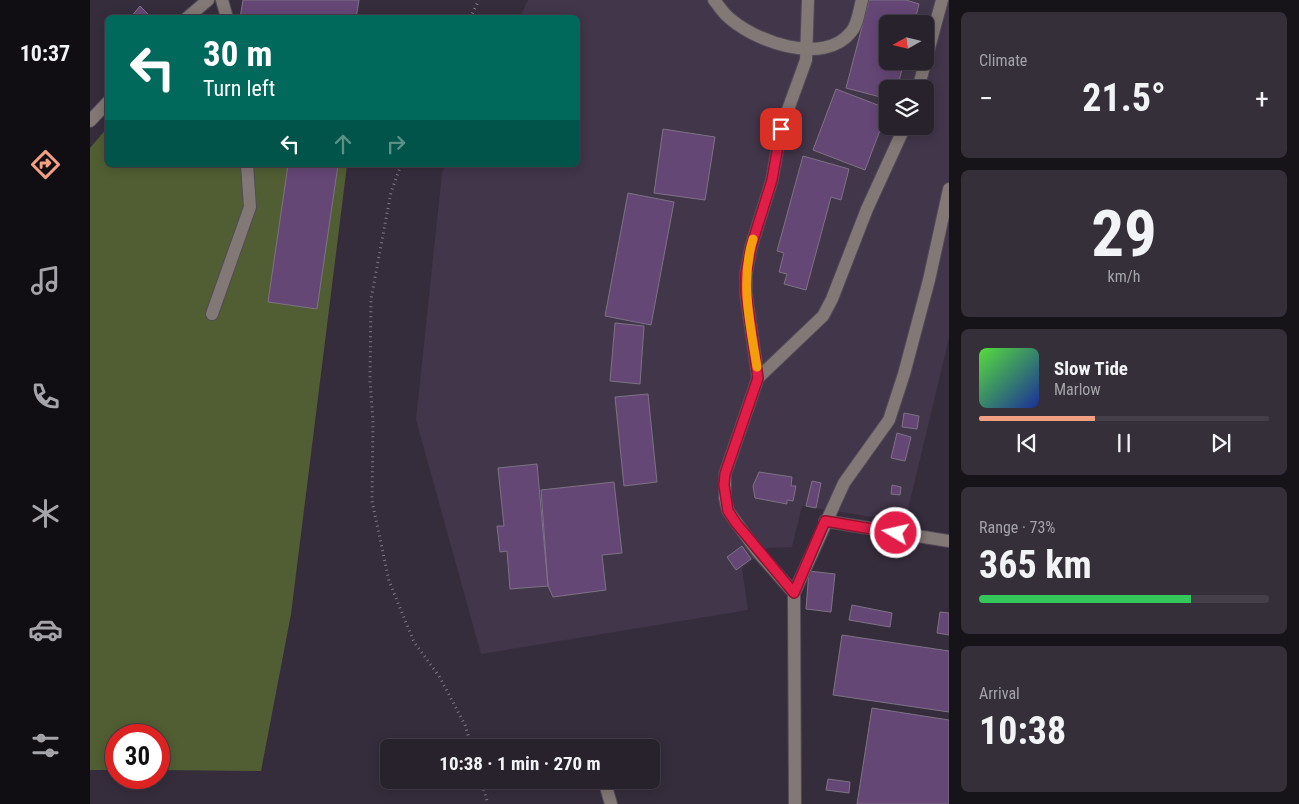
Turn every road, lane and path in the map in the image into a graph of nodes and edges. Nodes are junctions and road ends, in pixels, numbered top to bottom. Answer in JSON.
{"nodes":[{"id":1,"x":208,"y":0,"type":"edge"},
{"id":2,"x":222,"y":0,"type":"edge"},
{"id":3,"x":479,"y":0,"type":"edge"},
{"id":4,"x":714,"y":0,"type":"edge"},
{"id":5,"x":808,"y":0,"type":"edge"},
{"id":6,"x":862,"y":0,"type":"edge"},
{"id":7,"x":942,"y":0,"type":"edge"},
{"id":8,"x":190,"y":15,"type":"edge"},
{"id":9,"x":226,"y":15,"type":"edge"},
{"id":10,"x":472,"y":15,"type":"edge"},
{"id":11,"x":806,"y":50,"type":"junction"},
{"id":12,"x":920,"y":80,"type":"edge"},
{"id":13,"x":105,"y":105,"type":"edge"},
{"id":14,"x":90,"y":121,"type":"edge"},
{"id":15,"x":901,"y":135,"type":"edge"},
{"id":16,"x":247,"y":167,"type":"edge"},
{"id":17,"x":400,"y":167,"type":"edge"},
{"id":18,"x":949,"y":189,"type":"edge"},
{"id":19,"x":212,"y":314,"type":"dead end"},
{"id":20,"x":758,"y":378,"type":"junction"},
{"id":21,"x":825,"y":521,"type":"junction"},
{"id":22,"x":949,"y":541,"type":"edge"},
{"id":23,"x":794,"y":593,"type":"junction"},
{"id":24,"x":469,"y":739,"type":"edge"},
{"id":25,"x":484,"y":789,"type":"edge"},
{"id":26,"x":607,"y":789,"type":"edge"},
{"id":27,"x":488,"y":804,"type":"edge"},
{"id":28,"x":611,"y":804,"type":"edge"},
{"id":29,"x":795,"y":804,"type":"edge"}],
"edges":[{"from":1,"to":8,"type":"street"},
{"from":2,"to":9,"type":"street"},
{"from":3,"to":10,"type":"path"},
{"from":4,"to":11,"type":"street"},
{"from":5,"to":11,"type":"street"},
{"from":6,"to":11,"type":"street"},
{"from":7,"to":12,"type":"street"},
{"from":11,"to":20,"type":"street"},
{"from":13,"to":14,"type":"street"},
{"from":15,"to":20,"type":"street"},
{"from":16,"to":19,"type":"street"},
{"from":17,"to":24,"type":"path"},
{"from":18,"to":21,"type":"street"},
{"from":20,"to":23,"type":"street"},
{"from":21,"to":22,"type":"street"},
{"from":21,"to":23,"type":"street"},
{"from":23,"to":29,"type":"street"},
{"from":25,"to":27,"type":"path"},
{"from":26,"to":28,"type":"street"}]}
